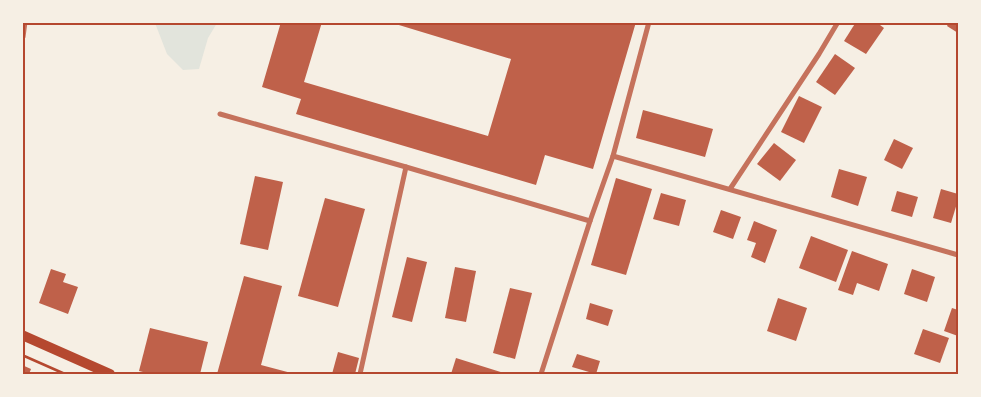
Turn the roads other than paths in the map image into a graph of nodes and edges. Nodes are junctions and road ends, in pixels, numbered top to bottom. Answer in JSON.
{"nodes":[{"id":1,"x":26,"y":22,"type":"edge"},
{"id":2,"x":648,"y":22,"type":"edge"},
{"id":3,"x":838,"y":22,"type":"edge"},
{"id":4,"x":22,"y":39,"type":"edge"},
{"id":5,"x":220,"y":114,"type":"dead end"},
{"id":6,"x":612,"y":156,"type":"junction"},
{"id":7,"x":406,"y":167,"type":"junction"},
{"id":8,"x":730,"y":189,"type":"junction"},
{"id":9,"x":590,"y":221,"type":"junction"},
{"id":10,"x":958,"y":255,"type":"edge"},
{"id":11,"x":22,"y":335,"type":"edge"},
{"id":12,"x":110,"y":374,"type":"edge"},
{"id":13,"x":360,"y":374,"type":"edge"},
{"id":14,"x":541,"y":374,"type":"edge"}],
"edges":[{"from":1,"to":4,"type":"lane"},
{"from":2,"to":6,"type":"street"},
{"from":3,"to":8,"type":"street"},
{"from":5,"to":7,"type":"street"},
{"from":6,"to":8,"type":"street"},
{"from":6,"to":9,"type":"street"},
{"from":7,"to":9,"type":"street"},
{"from":7,"to":13,"type":"street"},
{"from":8,"to":10,"type":"street"},
{"from":9,"to":14,"type":"street"},
{"from":11,"to":12,"type":"main road"}]}
